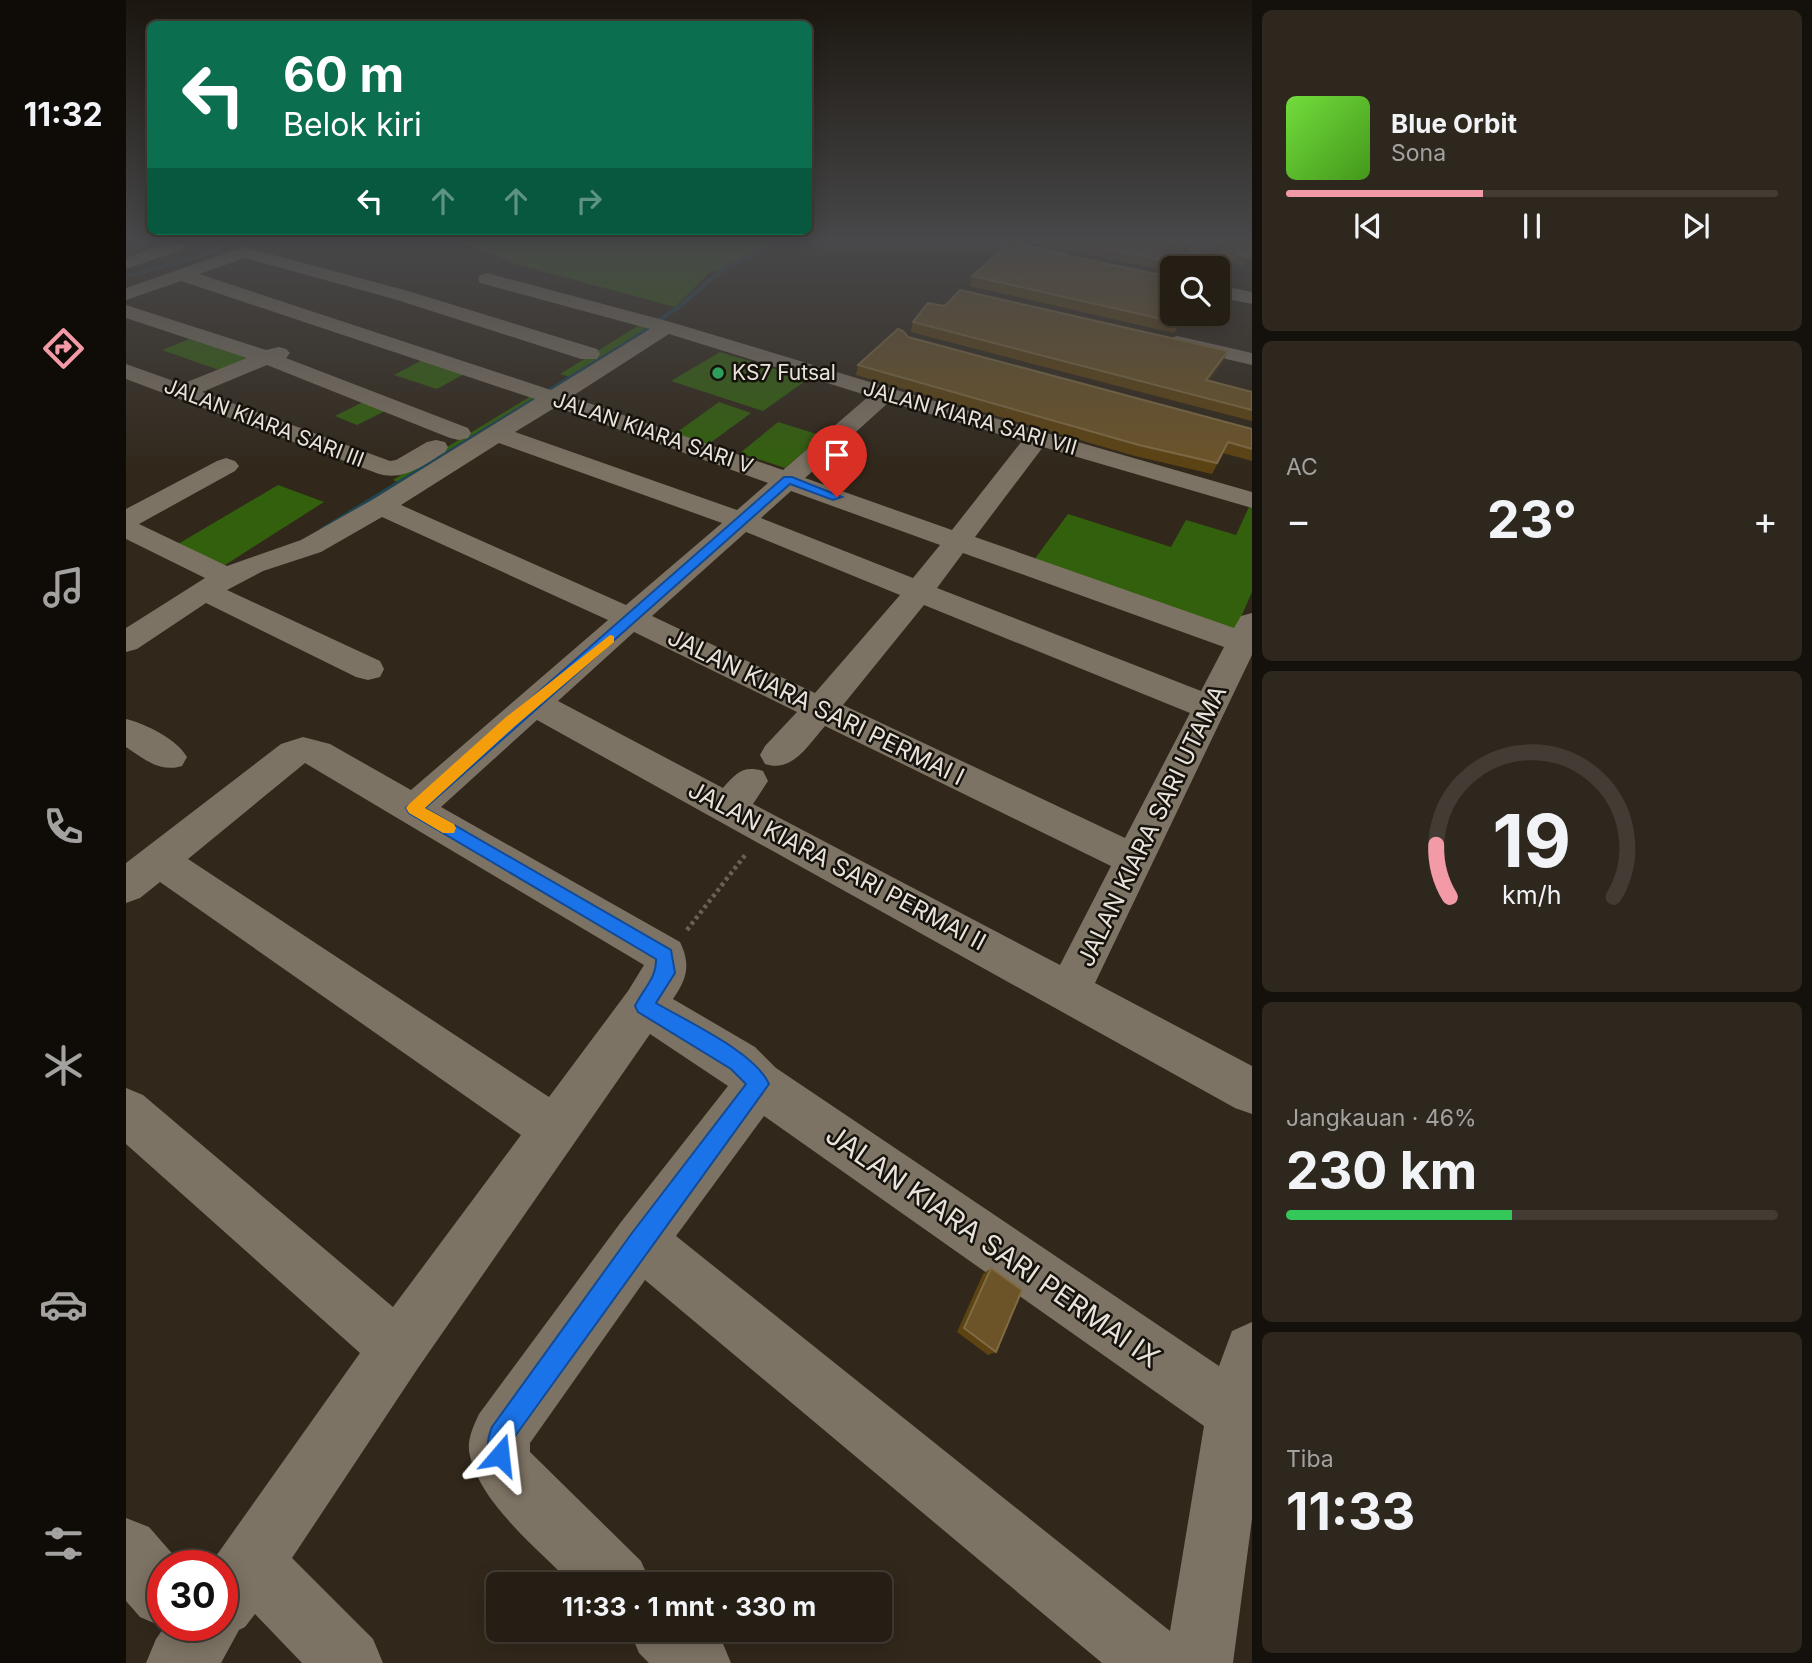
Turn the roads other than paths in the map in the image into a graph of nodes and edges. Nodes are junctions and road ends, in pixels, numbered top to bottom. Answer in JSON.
{"nodes":[{"id":1,"x":140,"y":316,"type":"edge"},
{"id":2,"x":304,"y":316,"type":"edge"},
{"id":3,"x":357,"y":316,"type":"edge"},
{"id":4,"x":467,"y":316,"type":"edge"},
{"id":5,"x":624,"y":316,"type":"edge"},
{"id":6,"x":656,"y":324,"type":"junction"},
{"id":7,"x":335,"y":326,"type":"junction"},
{"id":8,"x":1160,"y":338,"type":"edge"},
{"id":9,"x":589,"y":354,"type":"junction"},
{"id":10,"x":268,"y":358,"type":"junction"},
{"id":11,"x":1252,"y":359,"type":"edge"},
{"id":12,"x":126,"y":371,"type":"edge"},
{"id":13,"x":182,"y":392,"type":"junction"},
{"id":14,"x":541,"y":394,"type":"junction"},
{"id":15,"x":885,"y":394,"type":"junction"},
{"id":16,"x":459,"y":433,"type":"junction"},
{"id":17,"x":497,"y":434,"type":"junction"},
{"id":18,"x":1038,"y":437,"type":"junction"},
{"id":19,"x":226,"y":466,"type":"dead end"},
{"id":20,"x":788,"y":480,"type":"junction"},
{"id":21,"x":1252,"y":500,"type":"edge"},
{"id":22,"x":381,"y":506,"type":"junction"},
{"id":23,"x":338,"y":507,"type":"dead end"},
{"id":24,"x":126,"y":520,"type":"edge"},
{"id":25,"x":743,"y":522,"type":"junction"},
{"id":26,"x":126,"y":528,"type":"edge"},
{"id":27,"x":958,"y":542,"type":"junction"},
{"id":28,"x":273,"y":559,"type":"junction"},
{"id":29,"x":216,"y":584,"type":"junction"},
{"id":30,"x":921,"y":592,"type":"junction"},
{"id":31,"x":632,"y":619,"type":"junction"},
{"id":32,"x":1247,"y":632,"type":"edge"},
{"id":33,"x":133,"y":657,"type":"edge"},
{"id":34,"x":368,"y":669,"type":"dead end"},
{"id":35,"x":534,"y":703,"type":"junction"},
{"id":36,"x":1210,"y":708,"type":"junction"},
{"id":37,"x":822,"y":709,"type":"junction"},
{"id":38,"x":126,"y":731,"type":"edge"},
{"id":39,"x":778,"y":755,"type":"dead end"},
{"id":40,"x":169,"y":757,"type":"dead end"},
{"id":41,"x":414,"y":808,"type":"junction"},
{"id":42,"x":1135,"y":860,"type":"junction"},
{"id":43,"x":142,"y":873,"type":"edge"},
{"id":44,"x":1069,"y":991,"type":"junction"},
{"id":45,"x":644,"y":1006,"type":"junction"},
{"id":46,"x":748,"y":1073,"type":"junction"},
{"id":47,"x":1252,"y":1091,"type":"edge"},
{"id":48,"x":126,"y":1112,"type":"edge"},
{"id":49,"x":554,"y":1129,"type":"junction"},
{"id":50,"x":640,"y":1241,"type":"junction"},
{"id":51,"x":398,"y":1348,"type":"junction"},
{"id":52,"x":1252,"y":1351,"type":"edge"},
{"id":53,"x":1244,"y":1419,"type":"edge"},
{"id":54,"x":126,"y":1550,"type":"edge"},
{"id":55,"x":238,"y":1567,"type":"edge"},
{"id":56,"x":147,"y":1568,"type":"edge"},
{"id":57,"x":606,"y":1572,"type":"edge"},
{"id":58,"x":238,"y":1628,"type":"edge"},
{"id":59,"x":676,"y":1642,"type":"edge"},
{"id":60,"x":349,"y":1663,"type":"edge"},
{"id":61,"x":697,"y":1663,"type":"edge"},
{"id":62,"x":1155,"y":1663,"type":"edge"},
{"id":63,"x":1199,"y":1663,"type":"edge"}],
"edges":[{"from":1,"to":10,"type":"street"},
{"from":2,"to":7,"type":"street","name":"JALAN KIARA SARI V"},
{"from":3,"to":7,"type":"street"},
{"from":4,"to":9,"type":"street"},
{"from":5,"to":6,"type":"street","name":"JALAN KIARA SARI VII"},
{"from":6,"to":9,"type":"street"},
{"from":6,"to":14,"type":"street"},
{"from":6,"to":15,"type":"street","name":"JALAN KIARA SARI VII"},
{"from":7,"to":10,"type":"street"},
{"from":7,"to":14,"type":"street","name":"JALAN KIARA SARI V"},
{"from":8,"to":11,"type":"street"},
{"from":9,"to":14,"type":"street"},
{"from":10,"to":13,"type":"street"},
{"from":10,"to":16,"type":"street"},
{"from":12,"to":13,"type":"street","name":"JALAN KIARA SARI III"},
{"from":13,"to":16,"type":"street","name":"JALAN KIARA SARI III"},
{"from":14,"to":16,"type":"street"},
{"from":14,"to":17,"type":"street"},
{"from":14,"to":20,"type":"street","name":"JALAN KIARA SARI V"},
{"from":15,"to":18,"type":"street","name":"JALAN KIARA SARI VII"},
{"from":15,"to":20,"type":"street"},
{"from":17,"to":22,"type":"street"},
{"from":17,"to":25,"type":"street"},
{"from":18,"to":21,"type":"street","name":"JALAN KIARA SARI VII"},
{"from":18,"to":27,"type":"street"},
{"from":19,"to":24,"type":"street"},
{"from":20,"to":25,"type":"street"},
{"from":20,"to":27,"type":"street","name":"JALAN KIARA SARI V"},
{"from":22,"to":28,"type":"street"},
{"from":22,"to":31,"type":"street","name":"JALAN KIARA SARI PERMAI I"},
{"from":23,"to":28,"type":"street"},
{"from":25,"to":30,"type":"street"},
{"from":25,"to":31,"type":"street"},
{"from":26,"to":29,"type":"street"},
{"from":27,"to":30,"type":"street"},
{"from":27,"to":32,"type":"street","name":"JALAN KIARA SARI V"},
{"from":28,"to":29,"type":"street"},
{"from":29,"to":33,"type":"street"},
{"from":29,"to":34,"type":"street"},
{"from":30,"to":36,"type":"street"},
{"from":30,"to":37,"type":"street"},
{"from":31,"to":35,"type":"street"},
{"from":31,"to":37,"type":"street","name":"JALAN KIARA SARI PERMAI I"},
{"from":32,"to":36,"type":"street","name":"JALAN KIARA SARI UTAMA"},
{"from":35,"to":41,"type":"street"},
{"from":35,"to":44,"type":"street","name":"JALAN KIARA SARI PERMAI II"},
{"from":36,"to":42,"type":"street","name":"JALAN KIARA SARI UTAMA"},
{"from":37,"to":39,"type":"street"},
{"from":37,"to":42,"type":"street","name":"JALAN KIARA SARI PERMAI I"},
{"from":38,"to":40,"type":"street"},
{"from":41,"to":43,"type":"street"},
{"from":41,"to":45,"type":"street"},
{"from":42,"to":44,"type":"street","name":"JALAN KIARA SARI UTAMA"},
{"from":43,"to":49,"type":"street"},
{"from":44,"to":47,"type":"street","name":"JALAN KIARA SARI PERMAI II"},
{"from":45,"to":46,"type":"street","name":"JALAN KIARA SARI PERMAI IX"},
{"from":45,"to":49,"type":"street"},
{"from":46,"to":50,"type":"street"},
{"from":46,"to":53,"type":"street","name":"JALAN KIARA SARI PERMAI IX"},
{"from":48,"to":51,"type":"street"},
{"from":49,"to":51,"type":"street"},
{"from":50,"to":57,"type":"street"},
{"from":50,"to":62,"type":"street"},
{"from":51,"to":55,"type":"street"},
{"from":52,"to":53,"type":"street"},
{"from":53,"to":63,"type":"street"},
{"from":54,"to":56,"type":"street"},
{"from":58,"to":60,"type":"street"},
{"from":59,"to":61,"type":"street"}]}
